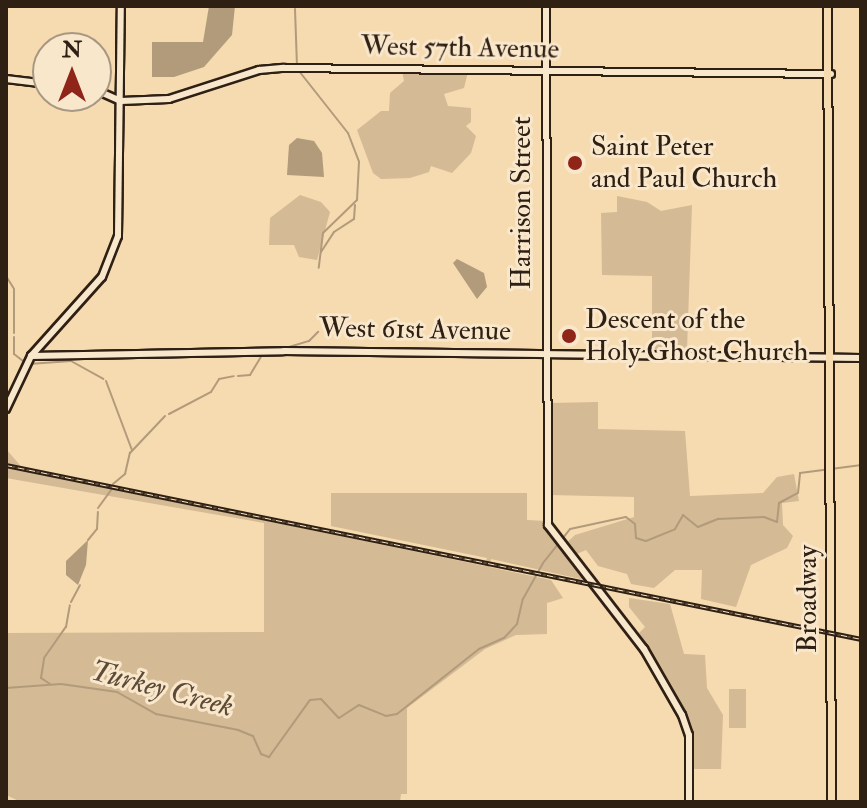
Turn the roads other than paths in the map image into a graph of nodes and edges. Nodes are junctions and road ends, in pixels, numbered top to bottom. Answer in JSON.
{"nodes":[{"id":1,"x":121,"y":6,"type":"edge"},
{"id":2,"x":546,"y":6,"type":"edge"},
{"id":3,"x":829,"y":6,"type":"edge"},
{"id":4,"x":545,"y":70,"type":"junction"},
{"id":5,"x":829,"y":74,"type":"junction"},
{"id":6,"x":6,"y":79,"type":"edge"},
{"id":7,"x":32,"y":82,"type":"edge"},
{"id":8,"x":112,"y":97,"type":"edge"},
{"id":9,"x":121,"y":101,"type":"junction"},
{"id":10,"x":40,"y":345,"type":"junction"},
{"id":11,"x":545,"y":353,"type":"junction"},
{"id":12,"x":31,"y":356,"type":"junction"},
{"id":13,"x":47,"y":356,"type":"junction"},
{"id":14,"x":830,"y":356,"type":"junction"},
{"id":15,"x":861,"y":356,"type":"edge"},
{"id":16,"x":6,"y":409,"type":"edge"},
{"id":17,"x":689,"y":802,"type":"edge"},
{"id":18,"x":831,"y":802,"type":"edge"}],
"edges":[{"from":1,"to":9,"type":"street"},
{"from":2,"to":4,"type":"street","name":"Harrison Street"},
{"from":3,"to":5,"type":"main road","name":"Broadway"},
{"from":4,"to":5,"type":"street","name":"West 57th Avenue"},
{"from":4,"to":9,"type":"street","name":"West 57th Avenue"},
{"from":4,"to":11,"type":"street","name":"Harrison Street"},
{"from":5,"to":14,"type":"main road","name":"Broadway"},
{"from":6,"to":7,"type":"street"},
{"from":8,"to":9,"type":"street","name":"West 57th Avenue"},
{"from":9,"to":10,"type":"street"},
{"from":10,"to":12,"type":"street"},
{"from":10,"to":13,"type":"street"},
{"from":11,"to":13,"type":"street","name":"West 61st Avenue"},
{"from":11,"to":14,"type":"street","name":"West 61st Avenue"},
{"from":11,"to":17,"type":"street","name":"Harrison Street"},
{"from":12,"to":13,"type":"street","name":"West 61st Avenue"},
{"from":12,"to":16,"type":"street"},
{"from":14,"to":15,"type":"street","name":"West 61st Avenue"},
{"from":14,"to":18,"type":"main road","name":"Broadway"}]}
